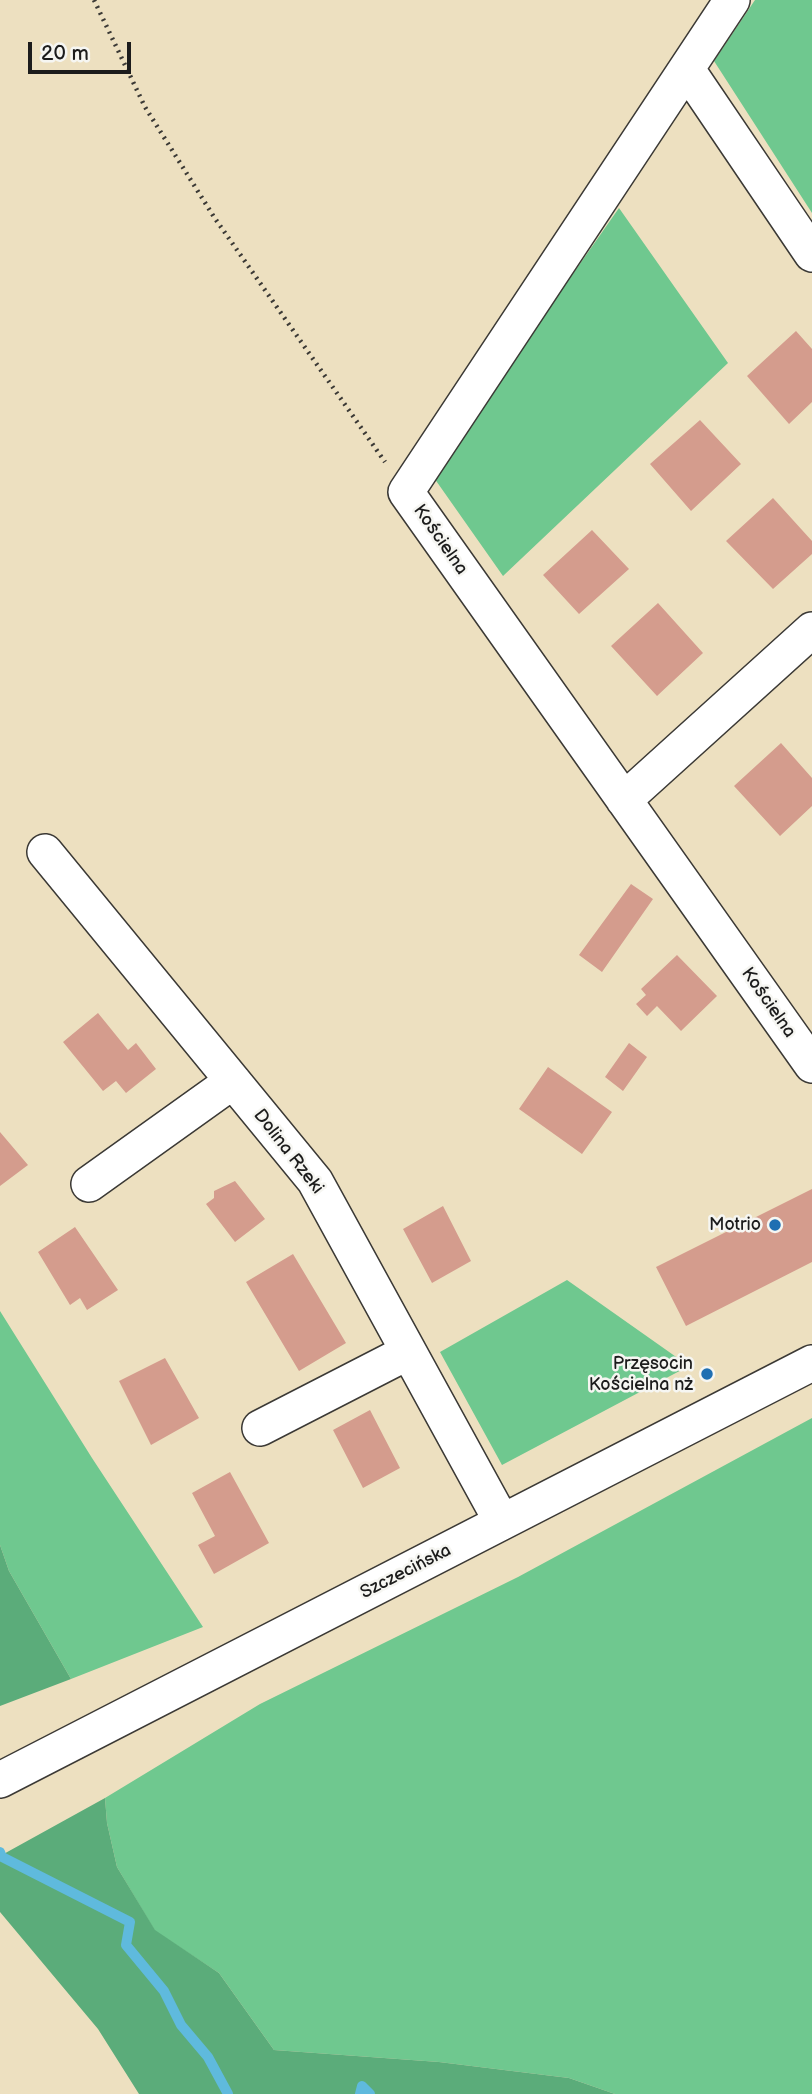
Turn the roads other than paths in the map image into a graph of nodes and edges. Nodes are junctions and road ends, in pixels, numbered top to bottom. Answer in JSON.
{"nodes":[{"id":1,"x":732,"y":0,"type":"edge"},
{"id":2,"x":688,"y":71,"type":"junction"},
{"id":3,"x":812,"y":254,"type":"edge"},
{"id":4,"x":812,"y":630,"type":"edge"},
{"id":5,"x":624,"y":800,"type":"junction"},
{"id":6,"x":45,"y":852,"type":"dead end"},
{"id":7,"x":812,"y":1065,"type":"edge"},
{"id":8,"x":233,"y":1081,"type":"junction"},
{"id":9,"x":89,"y":1184,"type":"dead end"},
{"id":10,"x":408,"y":1352,"type":"junction"},
{"id":11,"x":812,"y":1363,"type":"edge"},
{"id":12,"x":260,"y":1428,"type":"dead end"},
{"id":13,"x":502,"y":1522,"type":"junction"},
{"id":14,"x":0,"y":1780,"type":"edge"}],
"edges":[{"from":1,"to":2,"type":"street"},
{"from":2,"to":3,"type":"street"},
{"from":2,"to":5,"type":"street","name":"Kościelna"},
{"from":4,"to":5,"type":"street"},
{"from":5,"to":7,"type":"street","name":"Kościelna"},
{"from":6,"to":8,"type":"street","name":"Dolina Rzeki"},
{"from":8,"to":9,"type":"street"},
{"from":8,"to":10,"type":"street","name":"Dolina Rzeki"},
{"from":10,"to":12,"type":"street"},
{"from":10,"to":13,"type":"street","name":"Dolina Rzeki"},
{"from":11,"to":13,"type":"street","name":"Szczecińska"},
{"from":13,"to":14,"type":"street","name":"Szczecińska"}]}
